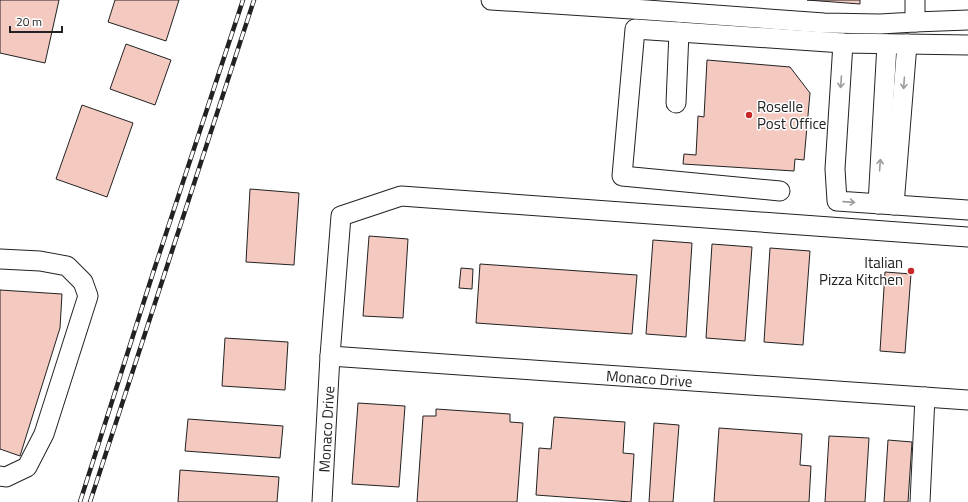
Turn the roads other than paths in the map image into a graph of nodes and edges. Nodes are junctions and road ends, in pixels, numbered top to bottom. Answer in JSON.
{"nodes":[{"id":1,"x":491,"y":0,"type":"edge"},
{"id":2,"x":915,"y":0,"type":"edge"},
{"id":3,"x":968,"y":20,"type":"edge"},
{"id":4,"x":915,"y":22,"type":"junction"},
{"id":5,"x":679,"y":32,"type":"junction"},
{"id":6,"x":843,"y":44,"type":"junction"},
{"id":7,"x":887,"y":44,"type":"junction"},
{"id":8,"x":907,"y":44,"type":"junction"},
{"id":9,"x":968,"y":45,"type":"edge"},
{"id":10,"x":676,"y":103,"type":"dead end"},
{"id":11,"x":780,"y":191,"type":"dead end"},
{"id":12,"x":886,"y":204,"type":"junction"},
{"id":13,"x":968,"y":210,"type":"edge"},
{"id":14,"x":968,"y":237,"type":"edge"},
{"id":15,"x":0,"y":259,"type":"edge"},
{"id":16,"x":330,"y":356,"type":"junction"},
{"id":17,"x":925,"y":397,"type":"junction"},
{"id":18,"x":968,"y":400,"type":"edge"},
{"id":19,"x":0,"y":476,"type":"edge"},
{"id":20,"x":322,"y":502,"type":"edge"},
{"id":21,"x":920,"y":502,"type":"edge"}],
"edges":[{"from":1,"to":4,"type":"street"},
{"from":2,"to":4,"type":"street"},
{"from":3,"to":4,"type":"street"},
{"from":5,"to":6,"type":"street"},
{"from":5,"to":10,"type":"street"},
{"from":5,"to":11,"type":"street"},
{"from":6,"to":7,"type":"street"},
{"from":6,"to":12,"type":"street","one_way":true},
{"from":7,"to":8,"type":"street"},
{"from":12,"to":7,"type":"street","one_way":true},
{"from":8,"to":9,"type":"street"},
{"from":8,"to":12,"type":"street","one_way":true},
{"from":12,"to":13,"type":"street"},
{"from":14,"to":16,"type":"street","name":"Monaco Drive"},
{"from":15,"to":19,"type":"street"},
{"from":16,"to":17,"type":"street","name":"Monaco Drive"},
{"from":16,"to":20,"type":"street","name":"Monaco Drive"},
{"from":17,"to":18,"type":"street","name":"Monaco Drive"},
{"from":17,"to":21,"type":"street"}]}
